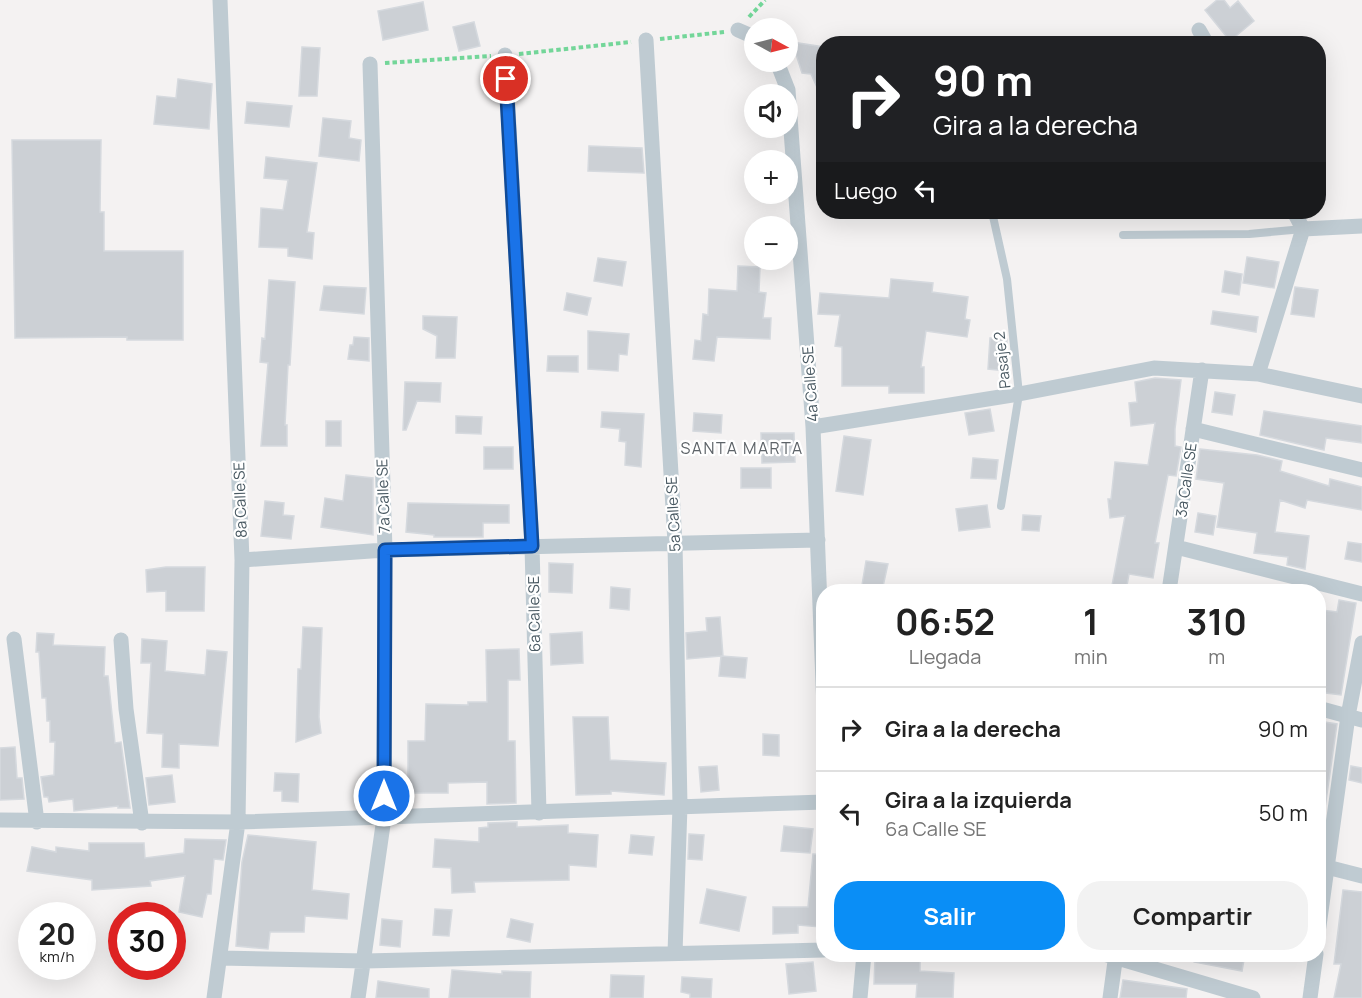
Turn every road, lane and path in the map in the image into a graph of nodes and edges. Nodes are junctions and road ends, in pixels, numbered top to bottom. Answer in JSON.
{"nodes":[{"id":1,"x":220,"y":0,"type":"edge"},
{"id":2,"x":765,"y":0,"type":"edge"},
{"id":3,"x":738,"y":30,"type":"junction"},
{"id":4,"x":744,"y":33,"type":"edge"},
{"id":5,"x":646,"y":40,"type":"joint"},
{"id":6,"x":505,"y":55,"type":"dead end"},
{"id":7,"x":370,"y":64,"type":"dead end"},
{"id":8,"x":781,"y":72,"type":"edge"},
{"id":9,"x":994,"y":219,"type":"edge"},
{"id":10,"x":1298,"y":219,"type":"edge"},
{"id":11,"x":1362,"y":226,"type":"edge"},
{"id":12,"x":1303,"y":230,"type":"junction"},
{"id":13,"x":1123,"y":235,"type":"dead end"},
{"id":14,"x":1202,"y":370,"type":"junction"},
{"id":15,"x":1258,"y":374,"type":"junction"},
{"id":16,"x":1019,"y":394,"type":"junction"},
{"id":17,"x":1362,"y":396,"type":"edge"},
{"id":18,"x":813,"y":427,"type":"junction"},
{"id":19,"x":1193,"y":429,"type":"junction"},
{"id":20,"x":1362,"y":470,"type":"edge"},
{"id":21,"x":1001,"y":506,"type":"dead end"},
{"id":22,"x":818,"y":540,"type":"junction"},
{"id":23,"x":675,"y":543,"type":"junction"},
{"id":24,"x":532,"y":546,"type":"junction"},
{"id":25,"x":1176,"y":547,"type":"junction"},
{"id":26,"x":385,"y":550,"type":"junction"},
{"id":27,"x":242,"y":560,"type":"junction"},
{"id":28,"x":820,"y":584,"type":"edge"},
{"id":29,"x":1170,"y":584,"type":"edge"},
{"id":30,"x":1322,"y":584,"type":"edge"},
{"id":31,"x":1326,"y":585,"type":"edge"},
{"id":32,"x":1362,"y":594,"type":"edge"},
{"id":33,"x":14,"y":639,"type":"dead end"},
{"id":34,"x":121,"y":640,"type":"dead end"},
{"id":35,"x":1362,"y":644,"type":"edge"},
{"id":36,"x":1326,"y":710,"type":"edge"},
{"id":37,"x":1355,"y":718,"type":"edge"},
{"id":38,"x":816,"y":802,"type":"edge"},
{"id":39,"x":680,"y":806,"type":"junction"},
{"id":40,"x":539,"y":813,"type":"junction"},
{"id":41,"x":384,"y":818,"type":"junction"},
{"id":42,"x":0,"y":820,"type":"edge"},
{"id":43,"x":37,"y":822,"type":"junction"},
{"id":44,"x":238,"y":822,"type":"junction"},
{"id":45,"x":142,"y":823,"type":"junction"},
{"id":46,"x":1326,"y":852,"type":"edge"},
{"id":47,"x":1326,"y":867,"type":"edge"},
{"id":48,"x":1362,"y":876,"type":"edge"},
{"id":49,"x":816,"y":950,"type":"edge"},
{"id":50,"x":675,"y":952,"type":"junction"},
{"id":51,"x":220,"y":958,"type":"junction"},
{"id":52,"x":365,"y":961,"type":"junction"},
{"id":53,"x":863,"y":962,"type":"edge"},
{"id":54,"x":1112,"y":962,"type":"edge"},
{"id":55,"x":1132,"y":962,"type":"edge"},
{"id":56,"x":1315,"y":962,"type":"edge"},
{"id":57,"x":214,"y":998,"type":"edge"},
{"id":58,"x":358,"y":998,"type":"edge"},
{"id":59,"x":860,"y":998,"type":"edge"},
{"id":60,"x":1110,"y":998,"type":"edge"},
{"id":61,"x":1253,"y":998,"type":"edge"},
{"id":62,"x":1310,"y":998,"type":"edge"}],
"edges":[{"from":1,"to":27,"type":"street","name":"8a Calle SE"},
{"from":2,"to":3,"type":"path"},
{"from":3,"to":4,"type":"street"},
{"from":3,"to":5,"type":"path"},
{"from":5,"to":23,"type":"street","name":"5a Calle SE"},
{"from":6,"to":24,"type":"street","name":"6a Calle SE"},
{"from":7,"to":26,"type":"street","name":"7a Calle SE"},
{"from":8,"to":18,"type":"street","name":"4a Calle SE"},
{"from":9,"to":16,"type":"lane","name":"Pasaje 2"},
{"from":10,"to":12,"type":"street"},
{"from":11,"to":12,"type":"street"},
{"from":12,"to":13,"type":"lane"},
{"from":12,"to":15,"type":"street"},
{"from":14,"to":15,"type":"street"},
{"from":14,"to":16,"type":"street"},
{"from":14,"to":19,"type":"street","name":"3a Calle SE"},
{"from":15,"to":17,"type":"street"},
{"from":16,"to":18,"type":"street"},
{"from":16,"to":21,"type":"lane","name":"Pasaje 2"},
{"from":18,"to":22,"type":"street","name":"4a Calle SE"},
{"from":19,"to":20,"type":"street"},
{"from":19,"to":25,"type":"street","name":"3a Calle SE"},
{"from":22,"to":23,"type":"street"},
{"from":22,"to":28,"type":"street","name":"4a Calle SE"},
{"from":23,"to":24,"type":"street"},
{"from":23,"to":39,"type":"street","name":"5a Calle SE"},
{"from":24,"to":26,"type":"street"},
{"from":24,"to":40,"type":"street","name":"6a Calle SE"},
{"from":25,"to":29,"type":"street","name":"3a Calle SE"},
{"from":25,"to":30,"type":"street"},
{"from":26,"to":27,"type":"street"},
{"from":26,"to":41,"type":"street","name":"7a Calle SE"},
{"from":27,"to":44,"type":"street","name":"8a Calle SE"},
{"from":31,"to":32,"type":"street"},
{"from":33,"to":43,"type":"street"},
{"from":34,"to":45,"type":"street"},
{"from":35,"to":37,"type":"street"},
{"from":36,"to":37,"type":"street"},
{"from":37,"to":46,"type":"street"},
{"from":38,"to":39,"type":"street"},
{"from":39,"to":40,"type":"street"},
{"from":39,"to":50,"type":"street","name":"5a Calle SE"},
{"from":40,"to":41,"type":"street"},
{"from":41,"to":44,"type":"street"},
{"from":41,"to":52,"type":"street","name":"7a Calle SE"},
{"from":42,"to":43,"type":"street"},
{"from":43,"to":45,"type":"street"},
{"from":44,"to":45,"type":"street"},
{"from":44,"to":51,"type":"street","name":"8a Calle SE"},
{"from":47,"to":48,"type":"street"},
{"from":49,"to":50,"type":"street"},
{"from":50,"to":52,"type":"street"},
{"from":51,"to":52,"type":"street"},
{"from":51,"to":57,"type":"street","name":"8a Calle SE"},
{"from":52,"to":58,"type":"street","name":"7a Calle SE"},
{"from":53,"to":59,"type":"street"},
{"from":54,"to":60,"type":"street"},
{"from":55,"to":61,"type":"street"},
{"from":56,"to":62,"type":"street"}]}
